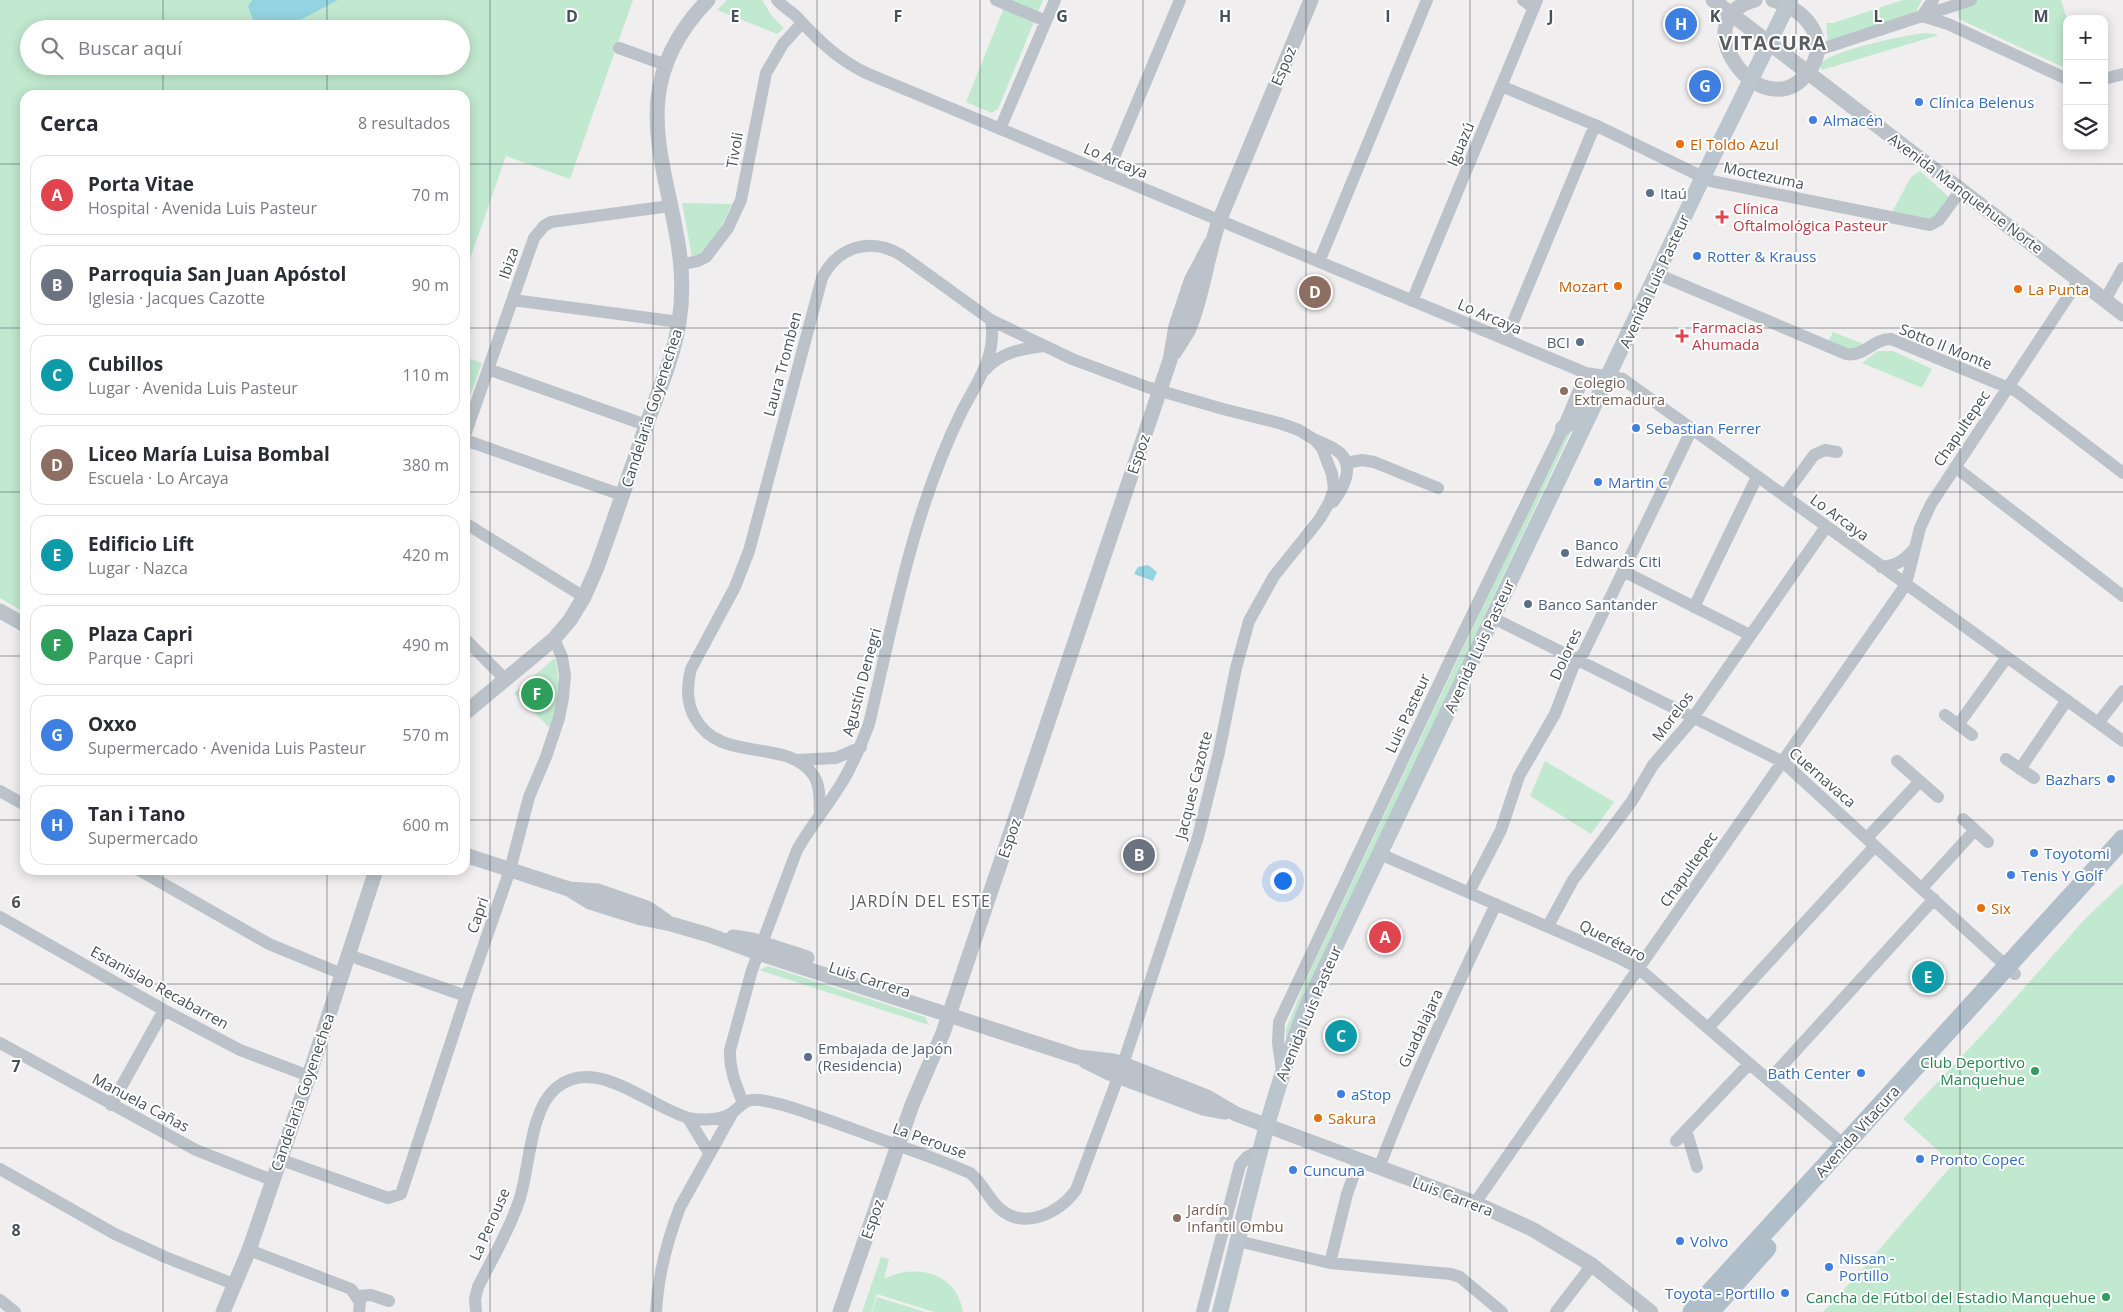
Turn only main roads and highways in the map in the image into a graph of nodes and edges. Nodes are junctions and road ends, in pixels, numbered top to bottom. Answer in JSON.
{"nodes":[{"id":1,"x":1783,"y":2,"type":"edge"},
{"id":2,"x":1595,"y":403,"type":"junction"},
{"id":3,"x":1563,"y":428,"type":"road end"},
{"id":4,"x":2123,"y":840,"type":"edge"},
{"id":5,"x":2123,"y":857,"type":"edge"},
{"id":6,"x":2011,"y":970,"type":"junction"},
{"id":7,"x":1220,"y":1312,"type":"edge"},
{"id":8,"x":1692,"y":1312,"type":"edge"},
{"id":9,"x":1710,"y":1312,"type":"edge"}],
"edges":[{"from":1,"to":2,"type":"main road","name":"Avenida Luis Pasteur"},
{"from":2,"to":3,"type":"main road"},
{"from":2,"to":7,"type":"main road","name":"Avenida Luis Pasteur"},
{"from":4,"to":6,"type":"main road","name":"Avenida Vitacura"},
{"from":5,"to":6,"type":"main road","name":"Avenida Vitacura"},
{"from":6,"to":8,"type":"main road","name":"Avenida Vitacura"},
{"from":6,"to":9,"type":"main road","name":"Avenida Vitacura"}]}
